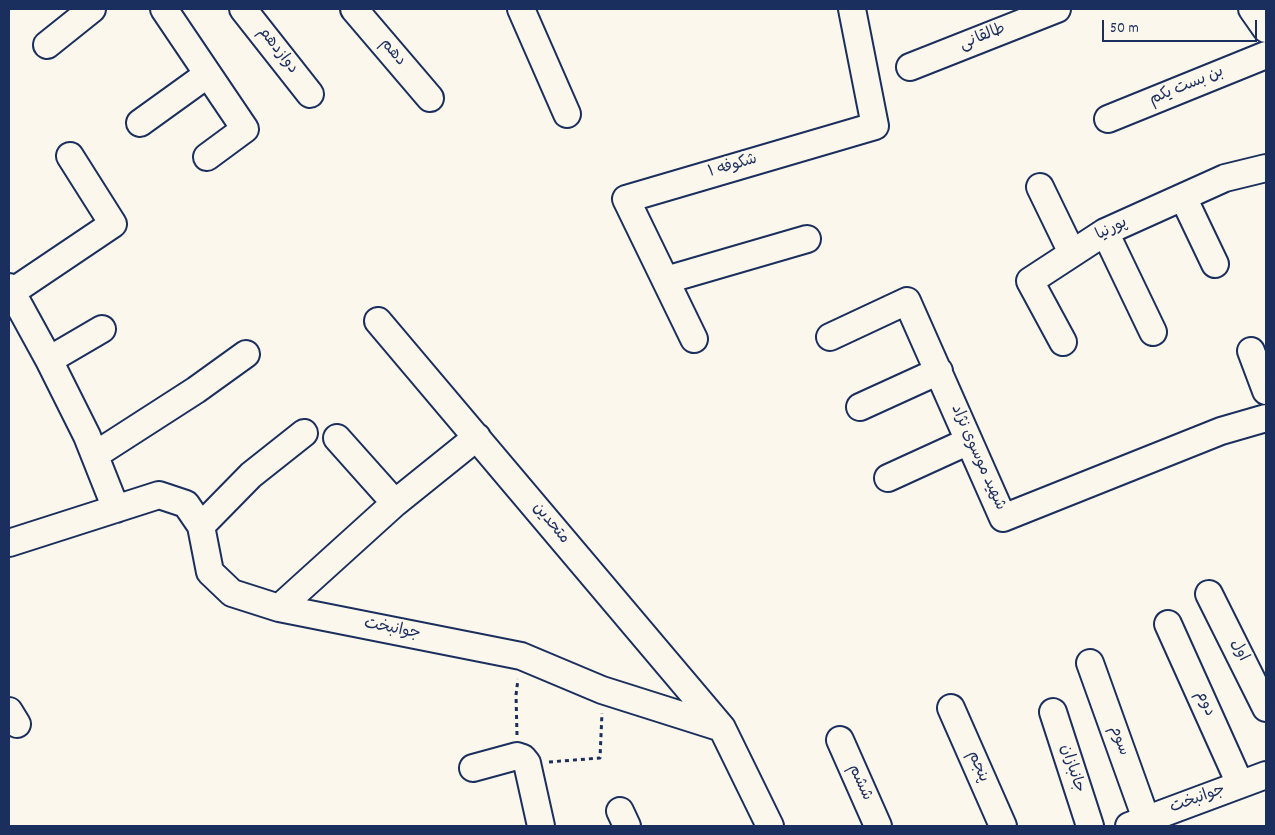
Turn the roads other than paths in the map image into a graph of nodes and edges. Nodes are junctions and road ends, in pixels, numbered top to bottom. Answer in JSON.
{"nodes":[{"id":1,"x":92,"y":9,"type":"edge"},
{"id":2,"x":164,"y":9,"type":"edge"},
{"id":3,"x":243,"y":9,"type":"edge"},
{"id":4,"x":354,"y":9,"type":"edge"},
{"id":5,"x":521,"y":9,"type":"edge"},
{"id":6,"x":852,"y":9,"type":"edge"},
{"id":7,"x":1055,"y":9,"type":"edge"},
{"id":8,"x":1252,"y":9,"type":"edge"},
{"id":9,"x":1266,"y":29,"type":"edge"},
{"id":10,"x":47,"y":45,"type":"dead end"},
{"id":11,"x":1266,"y":55,"type":"edge"},
{"id":12,"x":910,"y":67,"type":"dead end"},
{"id":13,"x":208,"y":74,"type":"junction"},
{"id":14,"x":310,"y":94,"type":"dead end"},
{"id":15,"x":430,"y":98,"type":"dead end"},
{"id":16,"x":567,"y":114,"type":"dead end"},
{"id":17,"x":1108,"y":120,"type":"dead end"},
{"id":18,"x":140,"y":123,"type":"dead end"},
{"id":19,"x":70,"y":156,"type":"dead end"},
{"id":20,"x":207,"y":157,"type":"dead end"},
{"id":21,"x":1266,"y":168,"type":"edge"},
{"id":22,"x":1040,"y":187,"type":"dead end"},
{"id":23,"x":1183,"y":197,"type":"junction"},
{"id":24,"x":1105,"y":232,"type":"junction"},
{"id":25,"x":807,"y":239,"type":"dead end"},
{"id":26,"x":1072,"y":254,"type":"junction"},
{"id":27,"x":1215,"y":264,"type":"dead end"},
{"id":28,"x":666,"y":280,"type":"junction"},
{"id":29,"x":10,"y":290,"type":"edge"},
{"id":30,"x":378,"y":321,"type":"dead end"},
{"id":31,"x":102,"y":329,"type":"dead end"},
{"id":32,"x":1153,"y":332,"type":"dead end"},
{"id":33,"x":830,"y":337,"type":"dead end"},
{"id":34,"x":694,"y":338,"type":"dead end"},
{"id":35,"x":1063,"y":342,"type":"dead end"},
{"id":36,"x":1252,"y":351,"type":"dead end"},
{"id":37,"x":246,"y":354,"type":"dead end"},
{"id":38,"x":49,"y":360,"type":"junction"},
{"id":39,"x":939,"y":371,"type":"junction"},
{"id":40,"x":1266,"y":391,"type":"edge"},
{"id":41,"x":860,"y":407,"type":"dead end"},
{"id":42,"x":1266,"y":418,"type":"edge"},
{"id":43,"x":304,"y":433,"type":"dead end"},
{"id":44,"x":476,"y":437,"type":"junction"},
{"id":45,"x":337,"y":438,"type":"dead end"},
{"id":46,"x":969,"y":441,"type":"junction"},
{"id":47,"x":95,"y":455,"type":"junction"},
{"id":48,"x":888,"y":478,"type":"dead end"},
{"id":49,"x":395,"y":503,"type":"junction"},
{"id":50,"x":116,"y":509,"type":"junction"},
{"id":51,"x":201,"y":526,"type":"junction"},
{"id":52,"x":9,"y":543,"type":"edge"},
{"id":53,"x":1209,"y":594,"type":"dead end"},
{"id":54,"x":278,"y":608,"type":"junction"},
{"id":55,"x":1168,"y":624,"type":"dead end"},
{"id":56,"x":1090,"y":663,"type":"dead end"},
{"id":57,"x":952,"y":708,"type":"dead end"},
{"id":58,"x":1266,"y":708,"type":"edge"},
{"id":59,"x":1053,"y":712,"type":"dead end"},
{"id":60,"x":722,"y":728,"type":"junction"},
{"id":61,"x":840,"y":740,"type":"dead end"},
{"id":62,"x":473,"y":768,"type":"dead end"},
{"id":63,"x":1266,"y":775,"type":"edge"},
{"id":64,"x":1240,"y":784,"type":"junction"},
{"id":65,"x":1138,"y":823,"type":"edge"},
{"id":66,"x":541,"y":826,"type":"edge"},
{"id":67,"x":770,"y":826,"type":"edge"},
{"id":68,"x":878,"y":826,"type":"edge"},
{"id":69,"x":1003,"y":826,"type":"edge"},
{"id":70,"x":1090,"y":826,"type":"edge"}],
"edges":[{"from":1,"to":10,"type":"street"},
{"from":2,"to":13,"type":"street"},
{"from":3,"to":14,"type":"street","name":"دوازدهم"},
{"from":4,"to":15,"type":"street","name":"دهم"},
{"from":5,"to":16,"type":"street"},
{"from":6,"to":28,"type":"street","name":"شکوفه ۱"},
{"from":7,"to":12,"type":"street","name":"طالقانی"},
{"from":8,"to":9,"type":"street"},
{"from":11,"to":17,"type":"street","name":"بن بست یکم"},
{"from":13,"to":18,"type":"street"},
{"from":13,"to":20,"type":"street"},
{"from":19,"to":29,"type":"street"},
{"from":21,"to":23,"type":"street","name":"پورنیا"},
{"from":22,"to":26,"type":"street"},
{"from":23,"to":24,"type":"street","name":"پورنیا"},
{"from":23,"to":27,"type":"street"},
{"from":24,"to":26,"type":"street","name":"پورنیا"},
{"from":24,"to":32,"type":"street"},
{"from":25,"to":28,"type":"street"},
{"from":26,"to":35,"type":"street","name":"پورنیا"},
{"from":28,"to":34,"type":"street","name":"شکوفه ۱"},
{"from":29,"to":38,"type":"street"},
{"from":30,"to":44,"type":"street","name":"متحدین"},
{"from":31,"to":38,"type":"street"},
{"from":33,"to":39,"type":"street","name":"شهید موسوی نژاد"},
{"from":36,"to":40,"type":"street"},
{"from":37,"to":47,"type":"street"},
{"from":38,"to":47,"type":"street"},
{"from":39,"to":41,"type":"street"},
{"from":39,"to":46,"type":"street","name":"شهید موسوی نژاد"},
{"from":42,"to":46,"type":"street","name":"شهید موسوی نژاد"},
{"from":43,"to":51,"type":"street"},
{"from":44,"to":49,"type":"street"},
{"from":44,"to":60,"type":"street","name":"متحدین"},
{"from":45,"to":49,"type":"street"},
{"from":46,"to":48,"type":"street"},
{"from":47,"to":50,"type":"street"},
{"from":49,"to":54,"type":"street"},
{"from":50,"to":51,"type":"street","name":"جوانبخت"},
{"from":50,"to":52,"type":"street","name":"جوانبخت"},
{"from":51,"to":54,"type":"street","name":"جوانبخت"},
{"from":53,"to":58,"type":"street","name":"اول"},
{"from":54,"to":60,"type":"street","name":"جوانبخت"},
{"from":55,"to":64,"type":"street","name":"دوم"},
{"from":56,"to":65,"type":"street","name":"سوم"},
{"from":57,"to":69,"type":"street","name":"پنجم"},
{"from":59,"to":70,"type":"street","name":"جانبازان"},
{"from":60,"to":67,"type":"street"},
{"from":61,"to":68,"type":"street","name":"ششم"},
{"from":62,"to":66,"type":"street"},
{"from":63,"to":64,"type":"street","name":"جوانبخت"},
{"from":64,"to":65,"type":"street","name":"جوانبخت"}]}
